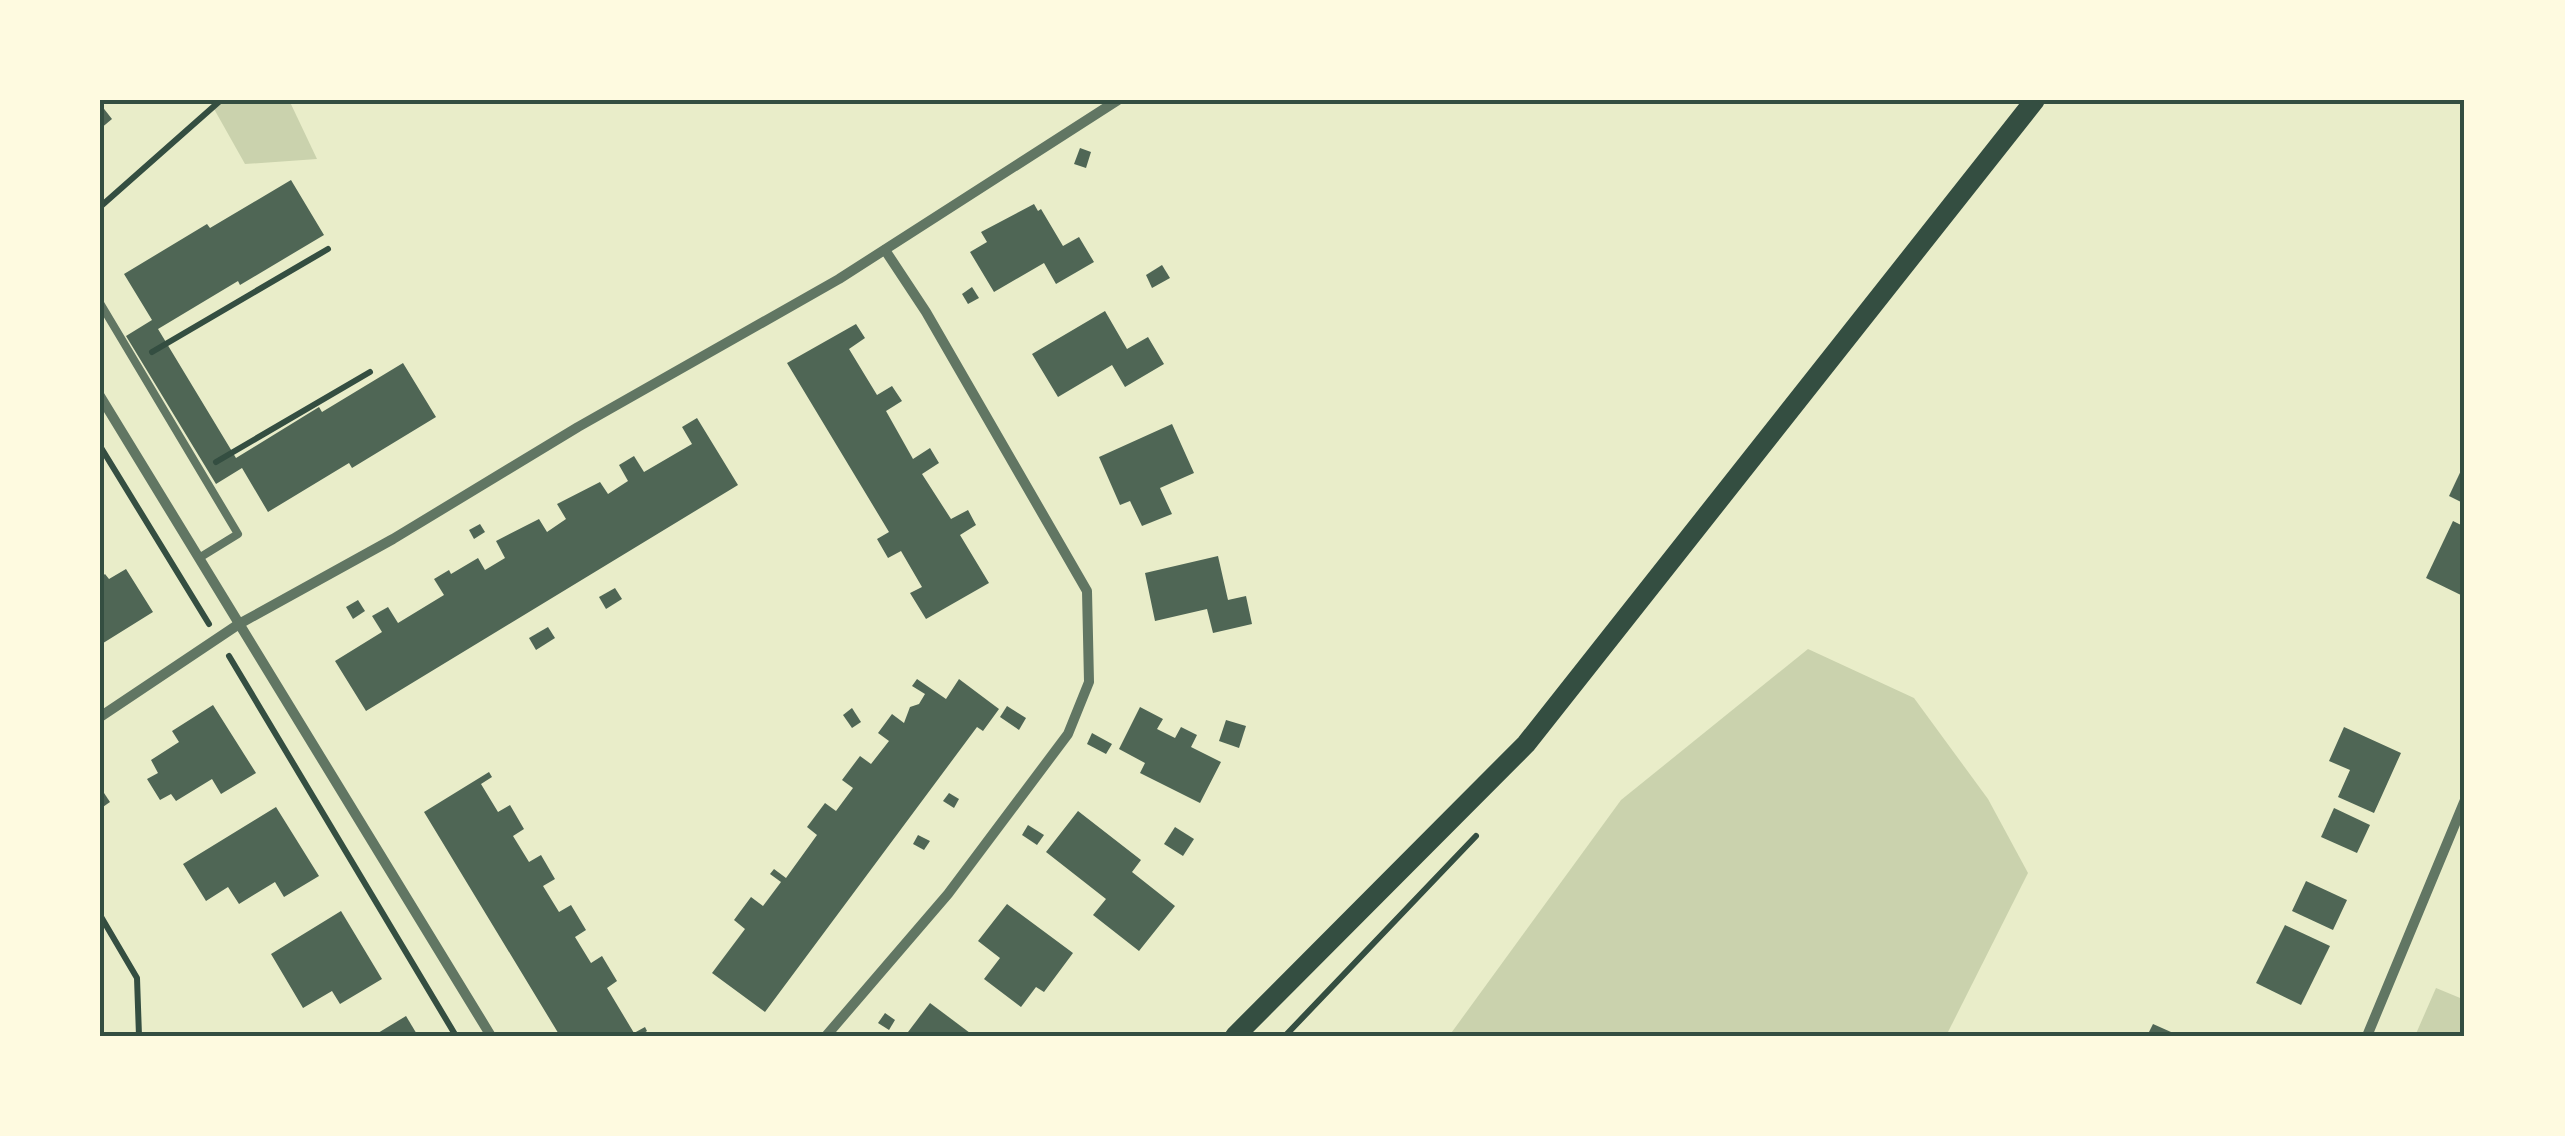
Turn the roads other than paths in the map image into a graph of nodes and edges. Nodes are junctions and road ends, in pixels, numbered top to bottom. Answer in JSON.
{"nodes":[{"id":1,"x":1118,"y":100,"type":"edge"},
{"id":2,"x":2035,"y":100,"type":"edge"},
{"id":3,"x":885,"y":250,"type":"junction"},
{"id":4,"x":100,"y":303,"type":"edge"},
{"id":5,"x":100,"y":396,"type":"edge"},
{"id":6,"x":199,"y":558,"type":"junction"},
{"id":7,"x":240,"y":624,"type":"junction"},
{"id":8,"x":100,"y":717,"type":"edge"},
{"id":9,"x":2465,"y":800,"type":"edge"},
{"id":10,"x":491,"y":1036,"type":"edge"},
{"id":11,"x":826,"y":1036,"type":"edge"},
{"id":12,"x":1234,"y":1036,"type":"edge"},
{"id":13,"x":2367,"y":1036,"type":"edge"}],
"edges":[{"from":1,"to":3,"type":"street"},
{"from":2,"to":12,"type":"main road"},
{"from":3,"to":7,"type":"street"},
{"from":3,"to":11,"type":"street"},
{"from":4,"to":6,"type":"lane"},
{"from":5,"to":6,"type":"street"},
{"from":6,"to":7,"type":"street"},
{"from":7,"to":8,"type":"street"},
{"from":7,"to":10,"type":"street"},
{"from":9,"to":13,"type":"street"}]}
